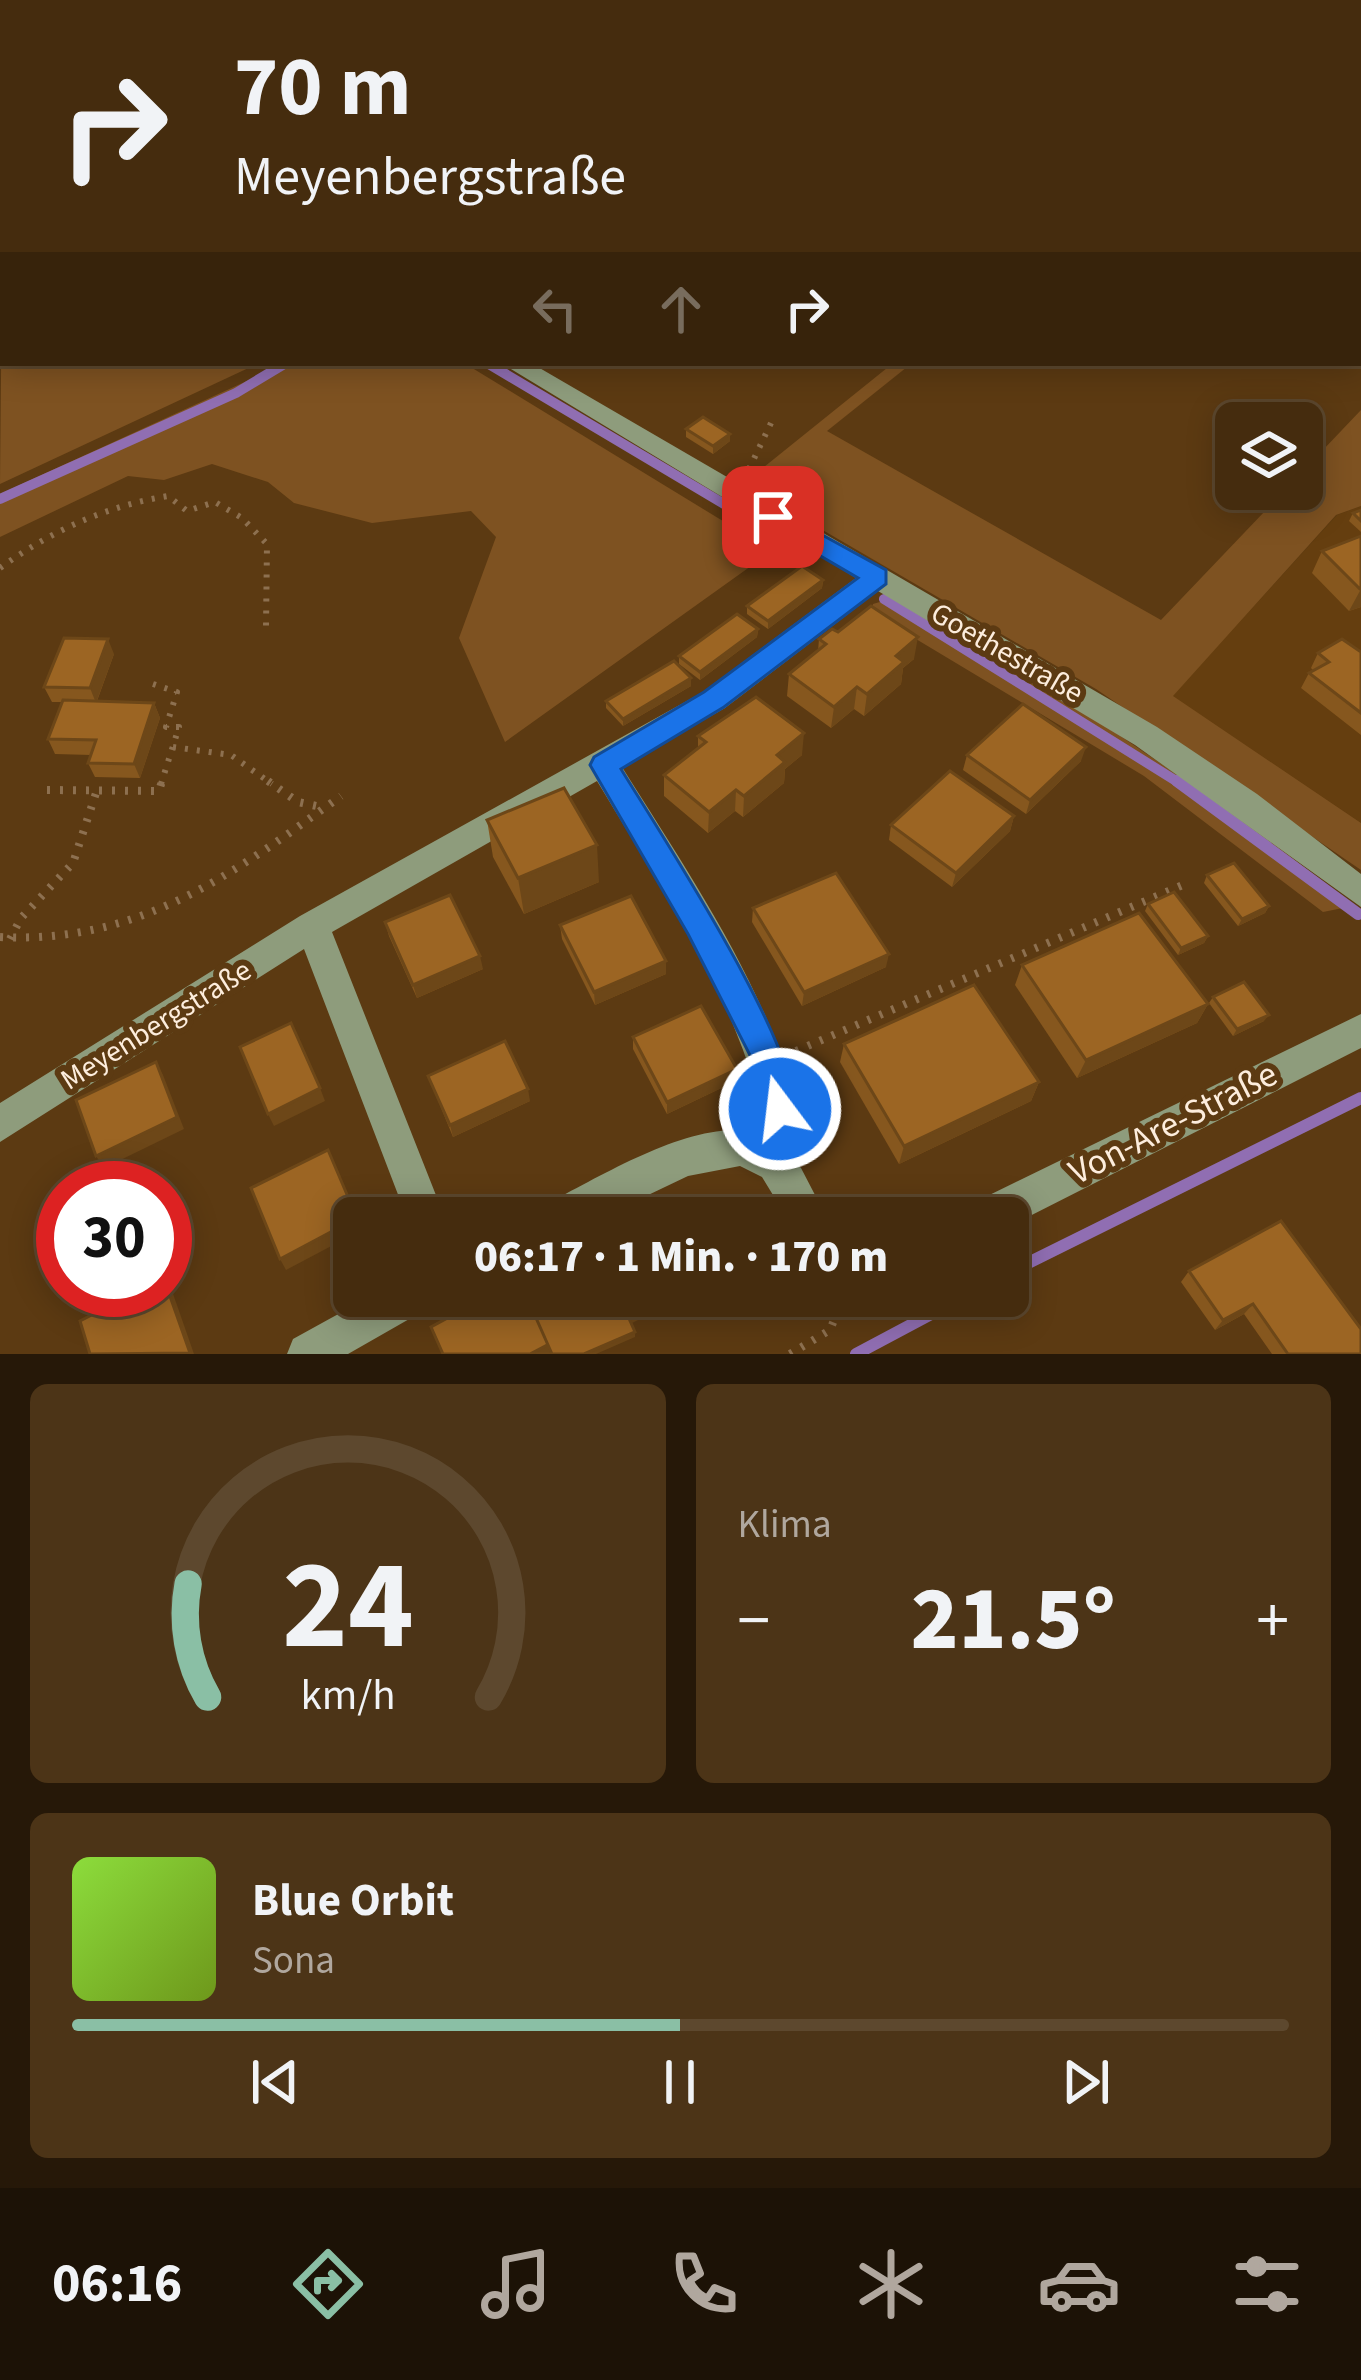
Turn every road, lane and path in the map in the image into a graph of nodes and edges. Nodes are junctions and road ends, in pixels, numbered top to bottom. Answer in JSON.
{"nodes":[{"id":1,"x":518,"y":366,"type":"edge"},
{"id":2,"x":770,"y":423,"type":"dead end"},
{"id":3,"x":737,"y":494,"type":"junction"},
{"id":4,"x":0,"y":568,"type":"edge"},
{"id":5,"x":877,"y":577,"type":"junction"},
{"id":6,"x":266,"y":627,"type":"dead end"},
{"id":7,"x":153,"y":684,"type":"dead end"},
{"id":8,"x":173,"y":747,"type":"junction"},
{"id":9,"x":604,"y":765,"type":"junction"},
{"id":10,"x":47,"y":790,"type":"dead end"},
{"id":11,"x":98,"y":790,"type":"junction"},
{"id":12,"x":341,"y":796,"type":"dead end"},
{"id":13,"x":325,"y":807,"type":"junction"},
{"id":14,"x":1185,"y":884,"type":"dead end"},
{"id":15,"x":1361,"y":893,"type":"edge"},
{"id":16,"x":312,"y":926,"type":"junction"},
{"id":17,"x":0,"y":937,"type":"edge"},
{"id":18,"x":10,"y":939,"type":"junction"},
{"id":19,"x":1361,"y":1030,"type":"edge"},
{"id":20,"x":771,"y":1063,"type":"junction"},
{"id":21,"x":0,"y":1124,"type":"edge"},
{"id":22,"x":756,"y":1150,"type":"junction"},
{"id":23,"x":418,"y":1197,"type":"edge"},
{"id":24,"x":607,"y":1197,"type":"edge"},
{"id":25,"x":796,"y":1197,"type":"edge"},
{"id":26,"x":1027,"y":1197,"type":"edge"},
{"id":27,"x":374,"y":1317,"type":"edge"},
{"id":28,"x":835,"y":1317,"type":"edge"},
{"id":29,"x":308,"y":1354,"type":"edge"},
{"id":30,"x":790,"y":1354,"type":"edge"}],
"edges":[{"from":1,"to":3,"type":"street","name":"Goethestraße"},
{"from":2,"to":3,"type":"path"},
{"from":3,"to":5,"type":"street","name":"Goethestraße"},
{"from":4,"to":6,"type":"path"},
{"from":5,"to":9,"type":"street","name":"Meyenbergstraße"},
{"from":5,"to":15,"type":"street","name":"Goethestraße"},
{"from":7,"to":8,"type":"path"},
{"from":8,"to":11,"type":"path"},
{"from":8,"to":13,"type":"path"},
{"from":9,"to":16,"type":"street","name":"Meyenbergstraße"},
{"from":9,"to":20,"type":"street"},
{"from":10,"to":11,"type":"path"},
{"from":11,"to":18,"type":"path"},
{"from":12,"to":13,"type":"path"},
{"from":13,"to":18,"type":"path"},
{"from":14,"to":20,"type":"path"},
{"from":16,"to":21,"type":"street","name":"Meyenbergstraße"},
{"from":16,"to":23,"type":"street"},
{"from":17,"to":18,"type":"path"},
{"from":19,"to":26,"type":"street","name":"Von-Are-Straße"},
{"from":20,"to":22,"type":"street"},
{"from":22,"to":24,"type":"street"},
{"from":22,"to":25,"type":"street"},
{"from":27,"to":29,"type":"street"},
{"from":28,"to":30,"type":"path"}]}
